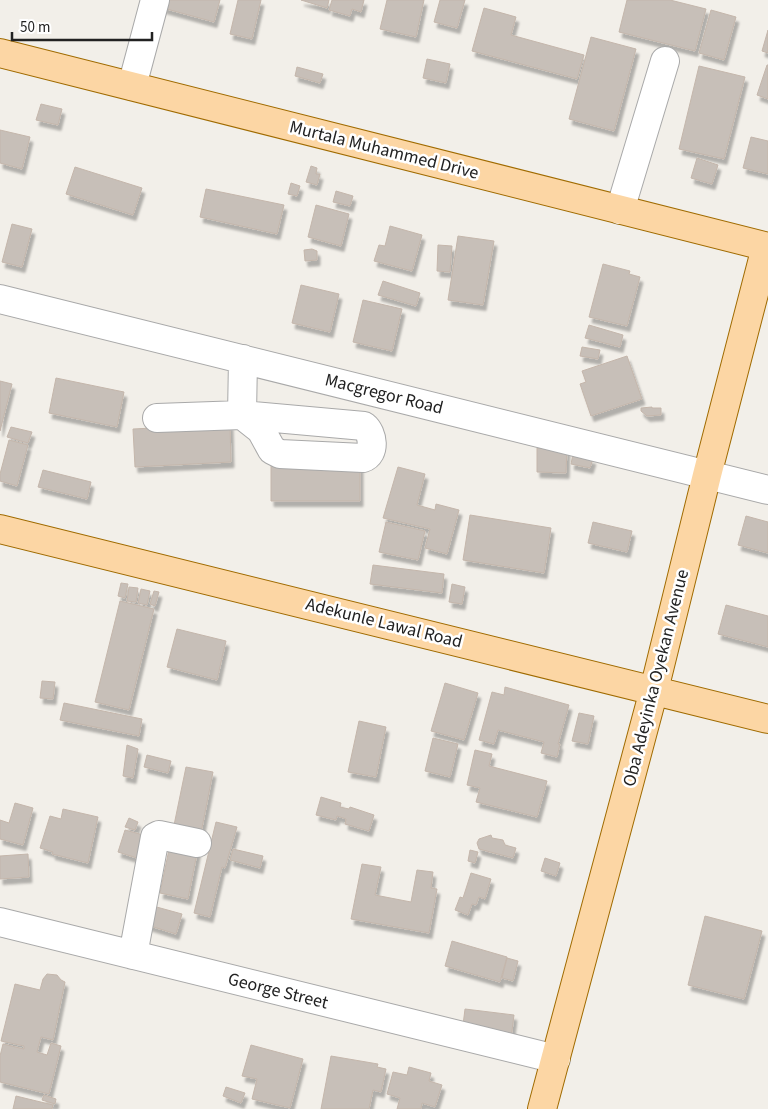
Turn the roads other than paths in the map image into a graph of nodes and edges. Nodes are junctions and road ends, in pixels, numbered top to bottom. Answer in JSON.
{"nodes":[{"id":1,"x":155,"y":0,"type":"edge"},
{"id":2,"x":0,"y":52,"type":"edge"},
{"id":3,"x":665,"y":61,"type":"dead end"},
{"id":4,"x":132,"y":86,"type":"junction"},
{"id":5,"x":620,"y":210,"type":"junction"},
{"id":6,"x":767,"y":247,"type":"edge"},
{"id":7,"x":0,"y":299,"type":"edge"},
{"id":8,"x":243,"y":359,"type":"junction"},
{"id":9,"x":156,"y":418,"type":"dead end"},
{"id":10,"x":707,"y":474,"type":"junction"},
{"id":11,"x":768,"y":490,"type":"edge"},
{"id":12,"x":0,"y":529,"type":"edge"},
{"id":13,"x":654,"y":690,"type":"junction"},
{"id":14,"x":768,"y":719,"type":"edge"},
{"id":15,"x":197,"y":843,"type":"dead end"},
{"id":16,"x":0,"y":922,"type":"edge"},
{"id":17,"x":133,"y":955,"type":"junction"},
{"id":18,"x":556,"y":1059,"type":"junction"},
{"id":19,"x":542,"y":1109,"type":"edge"}],
"edges":[{"from":1,"to":4,"type":"street"},
{"from":2,"to":4,"type":"main road","name":"Murtala Muhammed Drive"},
{"from":3,"to":5,"type":"street"},
{"from":4,"to":5,"type":"main road","name":"Murtala Muhammed Drive"},
{"from":5,"to":6,"type":"main road","name":"Murtala Muhammed Drive"},
{"from":6,"to":10,"type":"main road","name":"Oba Adeyinka Oyekan Avenue"},
{"from":7,"to":8,"type":"street","name":"Macgregor Road"},
{"from":8,"to":9,"type":"street"},
{"from":8,"to":10,"type":"street","name":"Macgregor Road"},
{"from":10,"to":11,"type":"street","name":"Macgregor Road"},
{"from":10,"to":13,"type":"main road","name":"Oba Adeyinka Oyekan Avenue"},
{"from":12,"to":13,"type":"main road","name":"Adekunle Lawal Road"},
{"from":13,"to":14,"type":"main road","name":"Adekunle Lawal Road"},
{"from":13,"to":18,"type":"main road","name":"Oba Adeyinka Oyekan Avenue"},
{"from":15,"to":17,"type":"street"},
{"from":16,"to":17,"type":"street","name":"George Street"},
{"from":17,"to":18,"type":"street","name":"George Street"},
{"from":18,"to":19,"type":"main road","name":"Oba Adeyinka Oyekan Avenue"}]}
